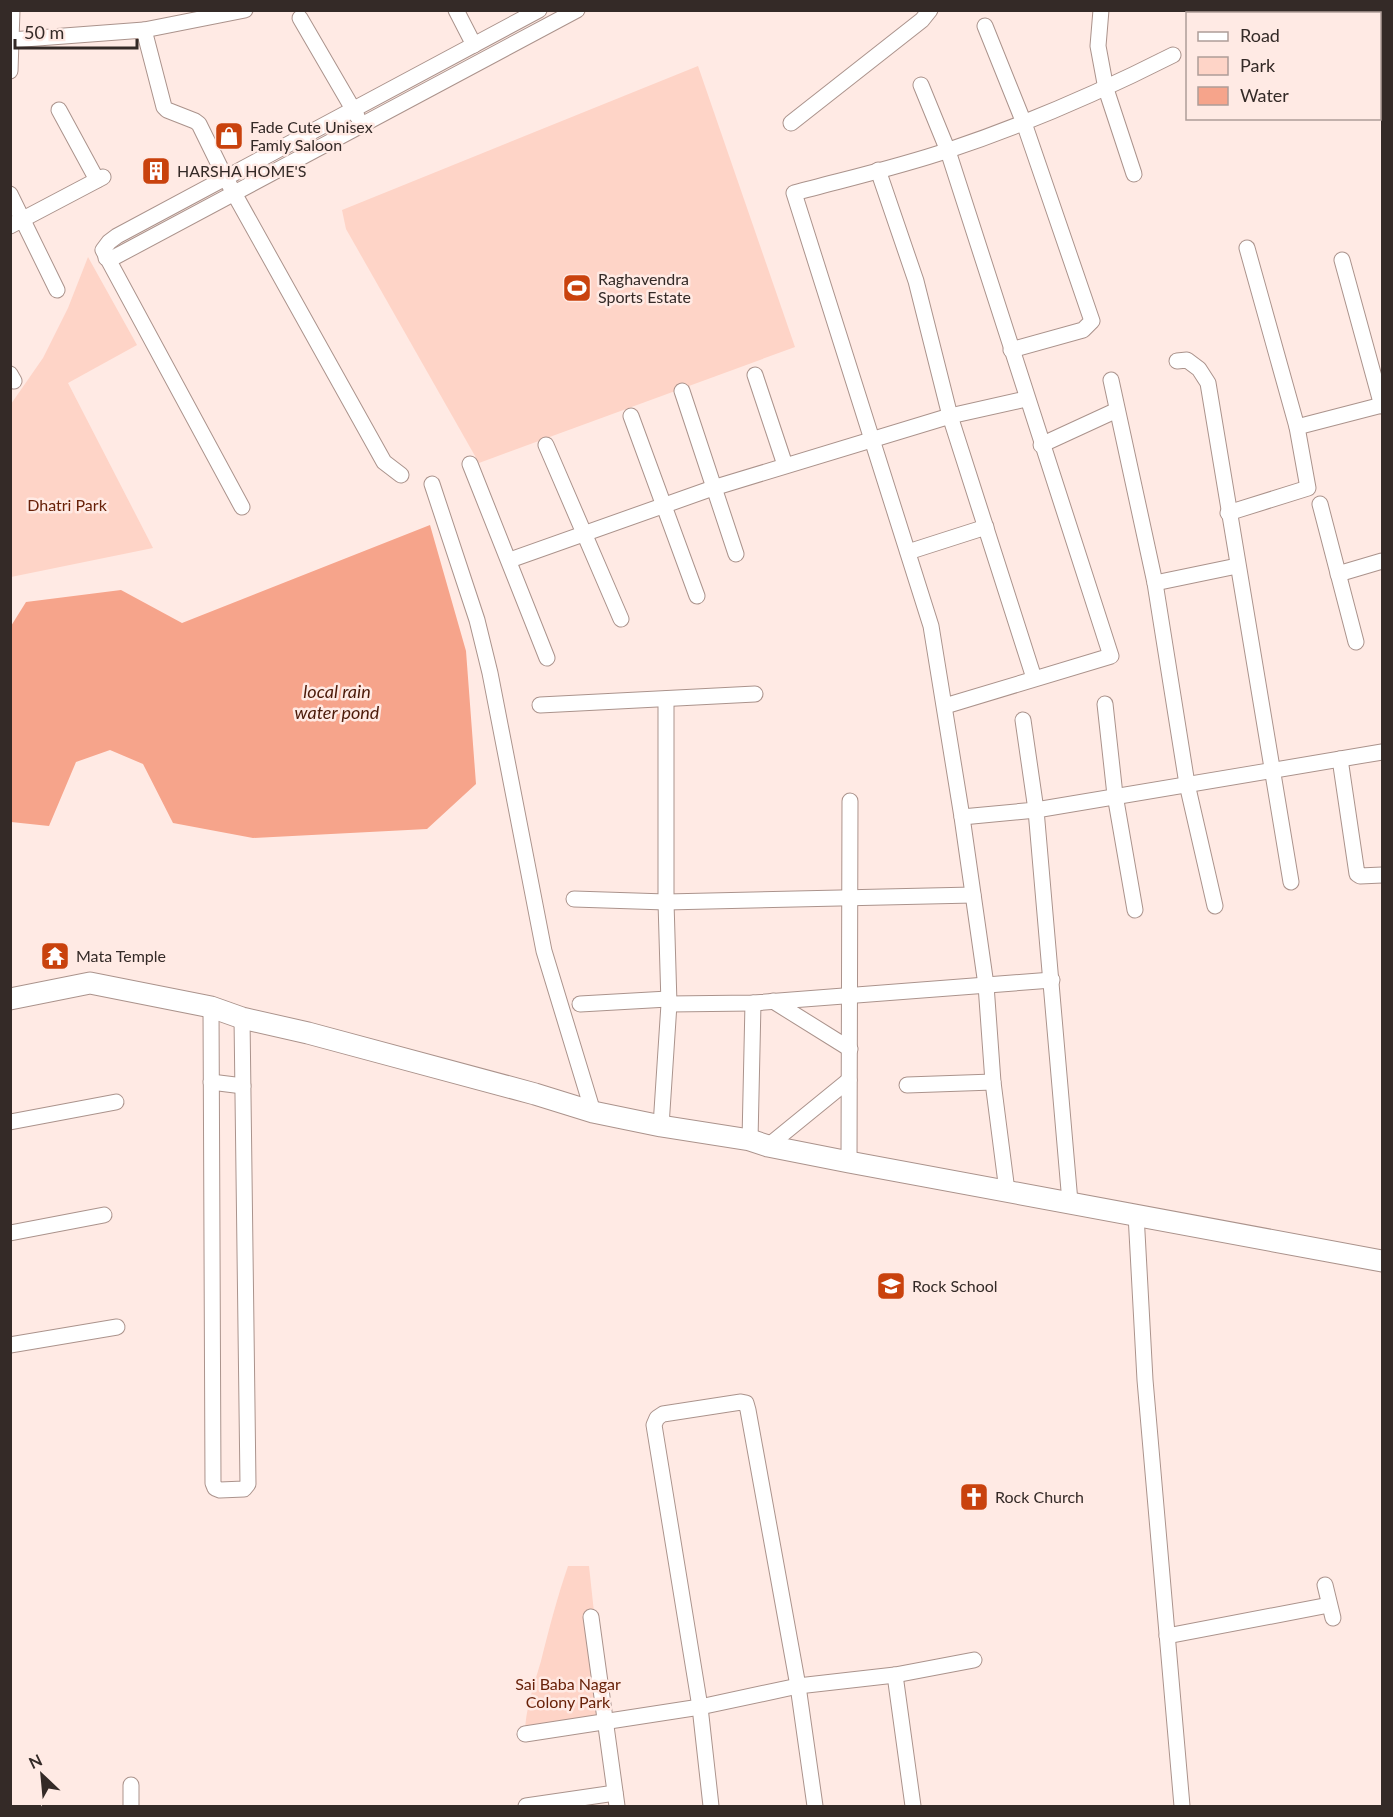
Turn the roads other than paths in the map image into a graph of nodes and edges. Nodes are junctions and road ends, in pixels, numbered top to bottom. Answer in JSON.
{"nodes":[{"id":1,"x":12,"y":10,"type":"edge"},
{"id":2,"x":245,"y":10,"type":"edge"},
{"id":3,"x":456,"y":10,"type":"edge"},
{"id":4,"x":539,"y":10,"type":"edge"},
{"id":5,"x":577,"y":10,"type":"edge"},
{"id":6,"x":930,"y":10,"type":"edge"},
{"id":7,"x":1101,"y":10,"type":"edge"},
{"id":8,"x":300,"y":18,"type":"dead end"},
{"id":9,"x":985,"y":26,"type":"dead end"},
{"id":10,"x":144,"y":30,"type":"junction"},
{"id":11,"x":11,"y":40,"type":"edge"},
{"id":12,"x":474,"y":45,"type":"junction"},
{"id":13,"x":1173,"y":55,"type":"dead end"},
{"id":14,"x":10,"y":71,"type":"edge"},
{"id":15,"x":921,"y":85,"type":"dead end"},
{"id":16,"x":1106,"y":89,"type":"junction"},
{"id":17,"x":59,"y":110,"type":"dead end"},
{"id":18,"x":354,"y":110,"type":"junction"},
{"id":19,"x":791,"y":123,"type":"dead end"},
{"id":20,"x":1024,"y":123,"type":"junction"},
{"id":21,"x":362,"y":124,"type":"junction"},
{"id":22,"x":948,"y":151,"type":"junction"},
{"id":23,"x":878,"y":170,"type":"junction"},
{"id":24,"x":1134,"y":174,"type":"dead end"},
{"id":25,"x":225,"y":177,"type":"junction"},
{"id":26,"x":234,"y":193,"type":"junction"},
{"id":27,"x":10,"y":194,"type":"edge"},
{"id":28,"x":17,"y":223,"type":"edge"},
{"id":29,"x":1247,"y":248,"type":"dead end"},
{"id":30,"x":106,"y":258,"type":"junction"},
{"id":31,"x":1342,"y":260,"type":"dead end"},
{"id":32,"x":57,"y":290,"type":"dead end"},
{"id":33,"x":1011,"y":350,"type":"junction"},
{"id":34,"x":1177,"y":361,"type":"dead end"},
{"id":35,"x":755,"y":375,"type":"dead end"},
{"id":36,"x":1111,"y":380,"type":"dead end"},
{"id":37,"x":682,"y":391,"type":"dead end"},
{"id":38,"x":1026,"y":399,"type":"junction"},
{"id":39,"x":1382,"y":405,"type":"edge"},
{"id":40,"x":1117,"y":410,"type":"junction"},
{"id":41,"x":631,"y":416,"type":"dead end"},
{"id":42,"x":950,"y":416,"type":"junction"},
{"id":43,"x":1297,"y":427,"type":"junction"},
{"id":44,"x":872,"y":440,"type":"junction"},
{"id":45,"x":1041,"y":445,"type":"junction"},
{"id":46,"x":546,"y":446,"type":"dead end"},
{"id":47,"x":470,"y":464,"type":"dead end"},
{"id":48,"x":785,"y":465,"type":"junction"},
{"id":49,"x":401,"y":475,"type":"dead end"},
{"id":50,"x":432,"y":484,"type":"dead end"},
{"id":51,"x":713,"y":488,"type":"junction"},
{"id":52,"x":1320,"y":504,"type":"dead end"},
{"id":53,"x":663,"y":505,"type":"junction"},
{"id":54,"x":242,"y":507,"type":"dead end"},
{"id":55,"x":1228,"y":513,"type":"junction"},
{"id":56,"x":986,"y":527,"type":"junction"},
{"id":57,"x":584,"y":533,"type":"junction"},
{"id":58,"x":908,"y":552,"type":"junction"},
{"id":59,"x":736,"y":554,"type":"dead end"},
{"id":60,"x":510,"y":560,"type":"junction"},
{"id":61,"x":1383,"y":561,"type":"edge"},
{"id":62,"x":1237,"y":566,"type":"junction"},
{"id":63,"x":1338,"y":574,"type":"junction"},
{"id":64,"x":1155,"y":583,"type":"junction"},
{"id":65,"x":697,"y":596,"type":"dead end"},
{"id":66,"x":621,"y":619,"type":"dead end"},
{"id":67,"x":1356,"y":642,"type":"dead end"},
{"id":68,"x":548,"y":658,"type":"dead end"},
{"id":69,"x":1034,"y":678,"type":"junction"},
{"id":70,"x":755,"y":694,"type":"dead end"},
{"id":71,"x":666,"y":699,"type":"junction"},
{"id":72,"x":1105,"y":704,"type":"dead end"},
{"id":73,"x":540,"y":705,"type":"dead end"},
{"id":74,"x":945,"y":706,"type":"junction"},
{"id":75,"x":1023,"y":720,"type":"dead end"},
{"id":76,"x":1383,"y":752,"type":"edge"},
{"id":77,"x":1340,"y":759,"type":"junction"},
{"id":78,"x":1272,"y":770,"type":"junction"},
{"id":79,"x":1187,"y":784,"type":"junction"},
{"id":80,"x":1115,"y":795,"type":"junction"},
{"id":81,"x":850,"y":801,"type":"dead end"},
{"id":82,"x":1036,"y":810,"type":"junction"},
{"id":83,"x":962,"y":817,"type":"junction"},
{"id":84,"x":1383,"y":874,"type":"edge"},
{"id":85,"x":1291,"y":882,"type":"dead end"},
{"id":86,"x":973,"y":895,"type":"junction"},
{"id":87,"x":851,"y":898,"type":"junction"},
{"id":88,"x":574,"y":899,"type":"dead end"},
{"id":89,"x":666,"y":902,"type":"junction"},
{"id":90,"x":1215,"y":906,"type":"dead end"},
{"id":91,"x":1135,"y":910,"type":"dead end"},
{"id":92,"x":1052,"y":980,"type":"junction"},
{"id":93,"x":986,"y":985,"type":"junction"},
{"id":94,"x":850,"y":996,"type":"junction"},
{"id":95,"x":10,"y":999,"type":"edge"},
{"id":96,"x":669,"y":1001,"type":"junction"},
{"id":97,"x":773,"y":1002,"type":"junction"},
{"id":98,"x":753,"y":1003,"type":"junction"},
{"id":99,"x":580,"y":1004,"type":"dead end"},
{"id":100,"x":211,"y":1007,"type":"junction"},
{"id":101,"x":242,"y":1018,"type":"junction"},
{"id":102,"x":850,"y":1049,"type":"junction"},
{"id":103,"x":849,"y":1080,"type":"junction"},
{"id":104,"x":211,"y":1082,"type":"junction"},
{"id":105,"x":993,"y":1082,"type":"junction"},
{"id":106,"x":907,"y":1085,"type":"dead end"},
{"id":107,"x":243,"y":1086,"type":"junction"},
{"id":108,"x":116,"y":1102,"type":"dead end"},
{"id":109,"x":593,"y":1112,"type":"junction"},
{"id":110,"x":10,"y":1122,"type":"edge"},
{"id":111,"x":661,"y":1126,"type":"junction"},
{"id":112,"x":759,"y":1143,"type":"junction"},
{"id":113,"x":849,"y":1162,"type":"junction"},
{"id":114,"x":1007,"y":1191,"type":"junction"},
{"id":115,"x":1070,"y":1202,"type":"junction"},
{"id":116,"x":1136,"y":1214,"type":"junction"},
{"id":117,"x":104,"y":1215,"type":"dead end"},
{"id":118,"x":10,"y":1233,"type":"edge"},
{"id":119,"x":1383,"y":1261,"type":"edge"},
{"id":120,"x":117,"y":1327,"type":"dead end"},
{"id":121,"x":10,"y":1345,"type":"edge"},
{"id":122,"x":1325,"y":1585,"type":"dead end"},
{"id":123,"x":591,"y":1617,"type":"dead end"},
{"id":124,"x":1167,"y":1636,"type":"junction"},
{"id":125,"x":974,"y":1660,"type":"dead end"},
{"id":126,"x":895,"y":1675,"type":"junction"},
{"id":127,"x":798,"y":1686,"type":"junction"},
{"id":128,"x":700,"y":1707,"type":"junction"},
{"id":129,"x":606,"y":1723,"type":"junction"},
{"id":130,"x":525,"y":1734,"type":"dead end"},
{"id":131,"x":131,"y":1785,"type":"dead end"},
{"id":132,"x":616,"y":1800,"type":"edge"},
{"id":133,"x":131,"y":1806,"type":"edge"},
{"id":134,"x":526,"y":1806,"type":"edge"},
{"id":135,"x":711,"y":1806,"type":"edge"},
{"id":136,"x":815,"y":1806,"type":"edge"},
{"id":137,"x":913,"y":1806,"type":"edge"},
{"id":138,"x":1182,"y":1806,"type":"edge"}],
"edges":[{"from":1,"to":11,"type":"street"},
{"from":2,"to":10,"type":"street"},
{"from":3,"to":12,"type":"street"},
{"from":4,"to":12,"type":"street"},
{"from":5,"to":21,"type":"street"},
{"from":6,"to":19,"type":"street"},
{"from":7,"to":16,"type":"street"},
{"from":8,"to":18,"type":"street"},
{"from":9,"to":20,"type":"street"},
{"from":10,"to":11,"type":"street"},
{"from":10,"to":25,"type":"street"},
{"from":11,"to":14,"type":"street"},
{"from":12,"to":18,"type":"street"},
{"from":13,"to":16,"type":"street"},
{"from":15,"to":22,"type":"street"},
{"from":16,"to":20,"type":"street"},
{"from":16,"to":24,"type":"street"},
{"from":17,"to":28,"type":"street"},
{"from":18,"to":21,"type":"street"},
{"from":18,"to":25,"type":"street"},
{"from":20,"to":22,"type":"street"},
{"from":20,"to":33,"type":"street"},
{"from":21,"to":26,"type":"street"},
{"from":22,"to":23,"type":"street"},
{"from":22,"to":33,"type":"street"},
{"from":23,"to":42,"type":"street"},
{"from":23,"to":44,"type":"street"},
{"from":25,"to":26,"type":"street"},
{"from":25,"to":30,"type":"street"},
{"from":26,"to":30,"type":"street"},
{"from":26,"to":49,"type":"street"},
{"from":27,"to":28,"type":"street"},
{"from":28,"to":32,"type":"street"},
{"from":29,"to":43,"type":"street"},
{"from":30,"to":54,"type":"street"},
{"from":31,"to":39,"type":"street"},
{"from":33,"to":38,"type":"street"},
{"from":34,"to":55,"type":"street"},
{"from":35,"to":48,"type":"street"},
{"from":36,"to":40,"type":"street"},
{"from":37,"to":51,"type":"street"},
{"from":38,"to":42,"type":"street"},
{"from":38,"to":45,"type":"street"},
{"from":39,"to":43,"type":"street"},
{"from":40,"to":45,"type":"street"},
{"from":40,"to":64,"type":"street"},
{"from":41,"to":53,"type":"street"},
{"from":42,"to":44,"type":"street"},
{"from":42,"to":56,"type":"street"},
{"from":43,"to":55,"type":"street"},
{"from":44,"to":48,"type":"street"},
{"from":44,"to":58,"type":"street"},
{"from":45,"to":69,"type":"street"},
{"from":46,"to":57,"type":"street"},
{"from":47,"to":60,"type":"street"},
{"from":48,"to":51,"type":"street"},
{"from":50,"to":109,"type":"street"},
{"from":51,"to":53,"type":"street"},
{"from":51,"to":59,"type":"street"},
{"from":52,"to":63,"type":"street"},
{"from":53,"to":57,"type":"street"},
{"from":53,"to":65,"type":"street"},
{"from":55,"to":62,"type":"street"},
{"from":56,"to":58,"type":"street"},
{"from":56,"to":69,"type":"street"},
{"from":57,"to":60,"type":"street"},
{"from":57,"to":66,"type":"street"},
{"from":58,"to":74,"type":"street"},
{"from":60,"to":68,"type":"street"},
{"from":61,"to":63,"type":"street"},
{"from":62,"to":64,"type":"street"},
{"from":62,"to":78,"type":"street"},
{"from":63,"to":67,"type":"street"},
{"from":64,"to":79,"type":"street"},
{"from":69,"to":74,"type":"street"},
{"from":70,"to":71,"type":"street"},
{"from":71,"to":73,"type":"street"},
{"from":71,"to":89,"type":"street"},
{"from":72,"to":80,"type":"street"},
{"from":74,"to":83,"type":"street"},
{"from":75,"to":82,"type":"street"},
{"from":76,"to":77,"type":"street"},
{"from":77,"to":78,"type":"street"},
{"from":77,"to":84,"type":"street"},
{"from":78,"to":79,"type":"street"},
{"from":78,"to":85,"type":"street"},
{"from":79,"to":80,"type":"street"},
{"from":79,"to":90,"type":"street"},
{"from":80,"to":82,"type":"street"},
{"from":80,"to":91,"type":"street"},
{"from":81,"to":87,"type":"street"},
{"from":82,"to":83,"type":"street"},
{"from":82,"to":92,"type":"street"},
{"from":83,"to":86,"type":"street"},
{"from":86,"to":87,"type":"street"},
{"from":86,"to":93,"type":"street"},
{"from":87,"to":89,"type":"street"},
{"from":87,"to":94,"type":"street"},
{"from":88,"to":89,"type":"street"},
{"from":89,"to":96,"type":"street"},
{"from":92,"to":93,"type":"street"},
{"from":92,"to":115,"type":"street"},
{"from":93,"to":94,"type":"street"},
{"from":93,"to":105,"type":"street"},
{"from":94,"to":97,"type":"street"},
{"from":94,"to":102,"type":"street"},
{"from":95,"to":100,"type":"street"},
{"from":96,"to":98,"type":"street"},
{"from":96,"to":99,"type":"street"},
{"from":96,"to":111,"type":"street"},
{"from":97,"to":98,"type":"street"},
{"from":97,"to":102,"type":"street"},
{"from":98,"to":112,"type":"street"},
{"from":100,"to":101,"type":"street"},
{"from":100,"to":104,"type":"street"},
{"from":101,"to":107,"type":"street"},
{"from":101,"to":109,"type":"street"},
{"from":102,"to":103,"type":"street"},
{"from":103,"to":112,"type":"street"},
{"from":103,"to":113,"type":"street"},
{"from":104,"to":107,"type":"street"},
{"from":104,"to":107,"type":"street"},
{"from":105,"to":106,"type":"street"},
{"from":105,"to":114,"type":"street"},
{"from":108,"to":110,"type":"street"},
{"from":109,"to":111,"type":"street"},
{"from":111,"to":112,"type":"street"},
{"from":112,"to":113,"type":"street"},
{"from":113,"to":114,"type":"street"},
{"from":114,"to":115,"type":"street"},
{"from":115,"to":116,"type":"street"},
{"from":116,"to":119,"type":"street"},
{"from":116,"to":124,"type":"street"},
{"from":117,"to":118,"type":"street"},
{"from":120,"to":121,"type":"street"},
{"from":122,"to":124,"type":"street"},
{"from":123,"to":129,"type":"street"},
{"from":124,"to":138,"type":"street"},
{"from":125,"to":126,"type":"street"},
{"from":126,"to":127,"type":"street"},
{"from":126,"to":137,"type":"street"},
{"from":127,"to":128,"type":"street"},
{"from":127,"to":128,"type":"street"},
{"from":127,"to":136,"type":"street"},
{"from":128,"to":129,"type":"street"},
{"from":128,"to":135,"type":"street"},
{"from":129,"to":130,"type":"street"},
{"from":129,"to":132,"type":"street"},
{"from":131,"to":133,"type":"street"},
{"from":132,"to":134,"type":"street"}]}
